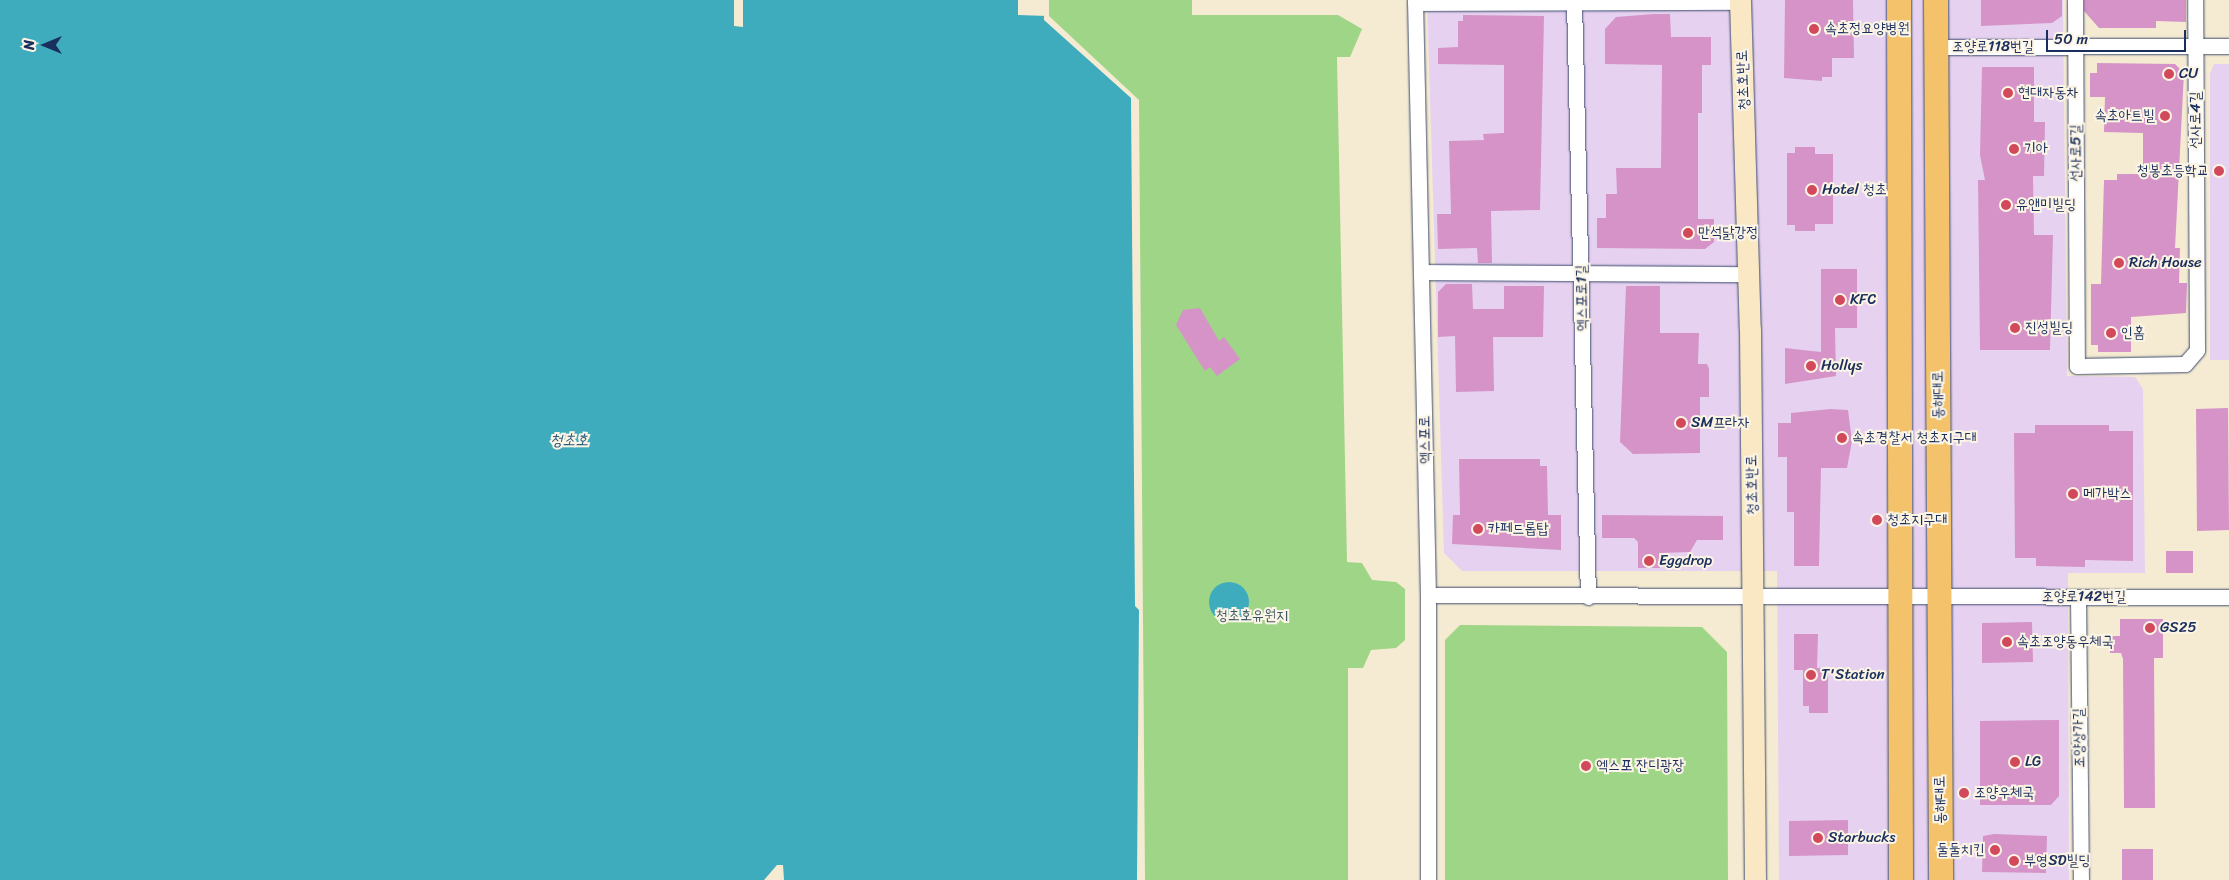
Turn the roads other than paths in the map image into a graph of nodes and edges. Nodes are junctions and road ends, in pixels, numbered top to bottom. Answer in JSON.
{"nodes":[{"id":1,"x":1899,"y":0,"type":"edge"},
{"id":2,"x":1936,"y":0,"type":"edge"},
{"id":3,"x":2075,"y":0,"type":"edge"},
{"id":4,"x":2195,"y":0,"type":"edge"},
{"id":5,"x":1574,"y":1,"type":"edge"},
{"id":6,"x":1740,"y":1,"type":"edge"},
{"id":7,"x":1415,"y":2,"type":"edge"},
{"id":8,"x":2196,"y":46,"type":"junction"},
{"id":9,"x":2229,"y":46,"type":"edge"},
{"id":10,"x":1937,"y":47,"type":"junction"},
{"id":11,"x":2075,"y":47,"type":"junction"},
{"id":12,"x":1422,"y":272,"type":"junction"},
{"id":13,"x":1582,"y":273,"type":"junction"},
{"id":14,"x":1748,"y":274,"type":"junction"},
{"id":15,"x":2077,"y":366,"type":"joint"},
{"id":16,"x":1428,"y":595,"type":"junction"},
{"id":17,"x":1588,"y":597,"type":"junction"},
{"id":18,"x":2078,"y":597,"type":"junction"},
{"id":19,"x":2229,"y":597,"type":"edge"},
{"id":20,"x":1753,"y":598,"type":"junction"},
{"id":21,"x":1901,"y":598,"type":"junction"},
{"id":22,"x":1938,"y":598,"type":"junction"},
{"id":23,"x":1428,"y":880,"type":"edge"},
{"id":24,"x":1755,"y":880,"type":"edge"},
{"id":25,"x":1901,"y":880,"type":"edge"},
{"id":26,"x":1941,"y":880,"type":"edge"},
{"id":27,"x":2080,"y":880,"type":"edge"}],
"edges":[{"from":1,"to":21,"type":"main road"},
{"from":2,"to":10,"type":"main road","name":"동해대로"},
{"from":3,"to":11,"type":"street","name":"선사로5길"},
{"from":4,"to":8,"type":"street","name":"선사로4길"},
{"from":5,"to":6,"type":"street"},
{"from":5,"to":7,"type":"street"},
{"from":5,"to":13,"type":"street","name":"엑스포로1길"},
{"from":6,"to":14,"type":"street","name":"청초호반로"},
{"from":7,"to":12,"type":"street","name":"엑스포로"},
{"from":8,"to":9,"type":"street","name":"조양로118번길"},
{"from":8,"to":11,"type":"street","name":"조양로118번길"},
{"from":8,"to":15,"type":"street","name":"선사로4길"},
{"from":10,"to":11,"type":"street","name":"조양로118번길"},
{"from":10,"to":22,"type":"main road","name":"동해대로"},
{"from":11,"to":15,"type":"street","name":"선사로5길"},
{"from":12,"to":13,"type":"street"},
{"from":12,"to":16,"type":"street","name":"엑스포로"},
{"from":13,"to":14,"type":"street"},
{"from":13,"to":17,"type":"street","name":"엑스포로1길"},
{"from":14,"to":20,"type":"street","name":"청초호반로"},
{"from":16,"to":17,"type":"street","name":"조양로142번길"},
{"from":16,"to":23,"type":"street","name":"엑스포로"},
{"from":17,"to":20,"type":"street","name":"조양로142번길"},
{"from":18,"to":19,"type":"street","name":"조양로142번길"},
{"from":18,"to":22,"type":"street","name":"조양로142번길"},
{"from":18,"to":27,"type":"street","name":"조양상가길"},
{"from":20,"to":21,"type":"street","name":"조양로142번길"},
{"from":20,"to":24,"type":"street","name":"청초호반로"},
{"from":21,"to":22,"type":"street","name":"조양로142번길"},
{"from":21,"to":25,"type":"main road"},
{"from":22,"to":26,"type":"main road","name":"동해대로"}]}
